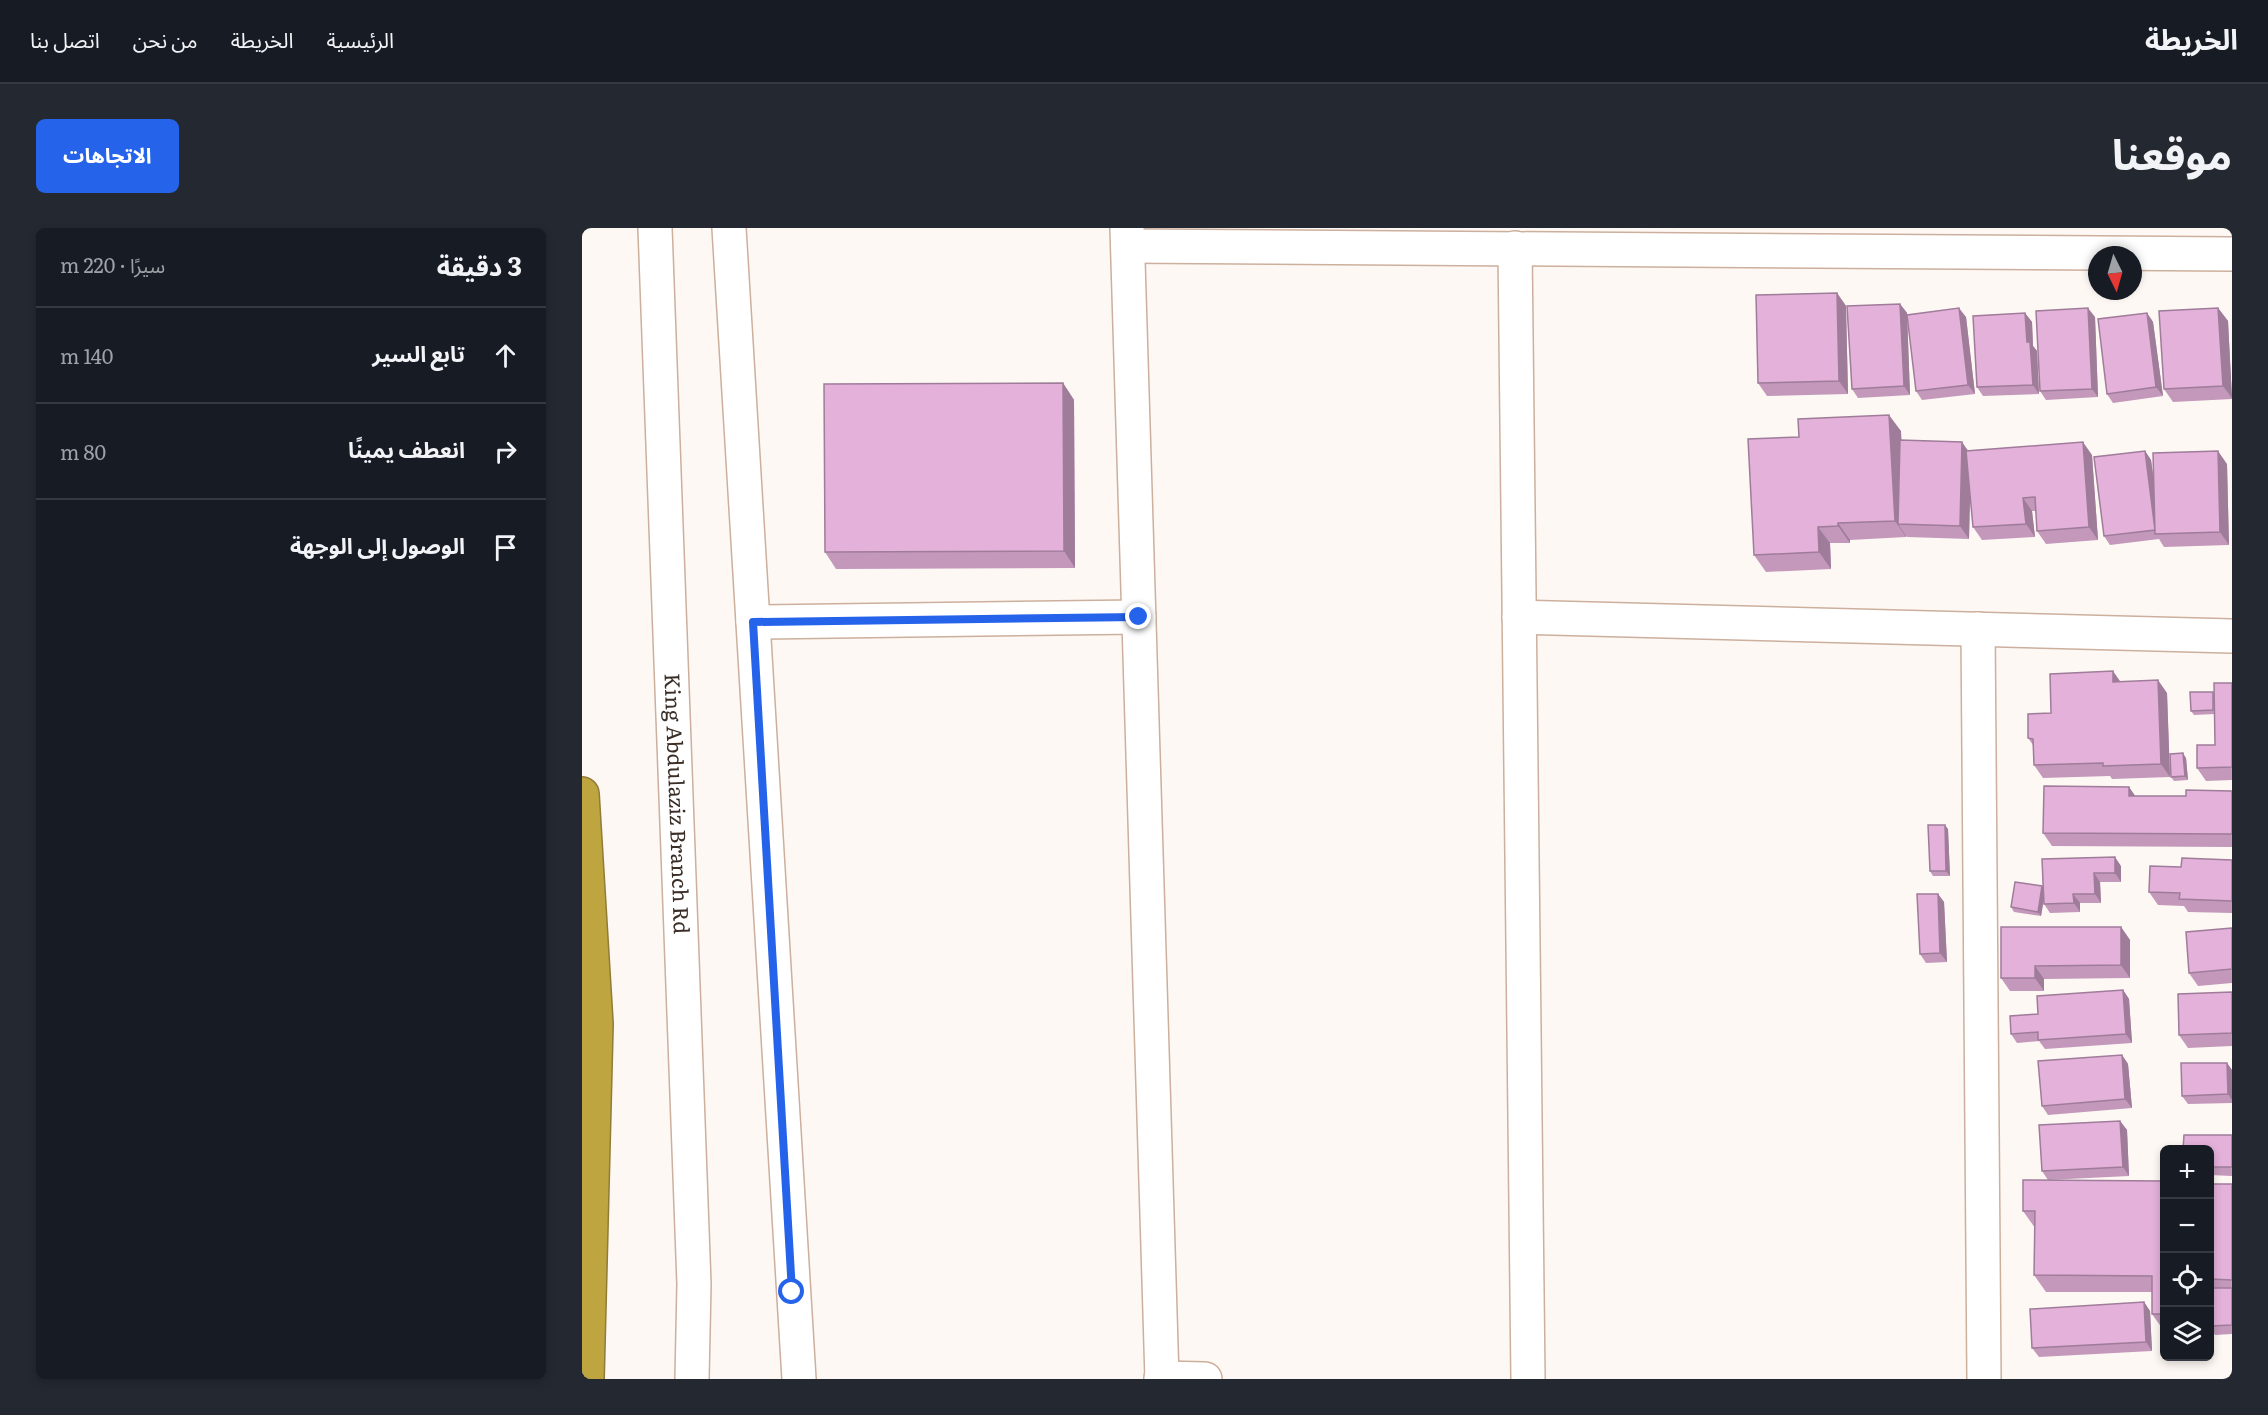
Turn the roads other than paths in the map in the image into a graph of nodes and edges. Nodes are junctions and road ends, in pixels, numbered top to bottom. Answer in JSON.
{"nodes":[{"id":1,"x":654,"y":228,"type":"edge"},
{"id":2,"x":729,"y":228,"type":"edge"},
{"id":3,"x":1127,"y":237,"type":"edge"},
{"id":4,"x":1928,"y":240,"type":"edge"},
{"id":5,"x":1515,"y":248,"type":"junction"},
{"id":6,"x":2232,"y":254,"type":"edge"},
{"id":7,"x":1139,"y":617,"type":"junction"},
{"id":8,"x":1519,"y":617,"type":"junction"},
{"id":9,"x":753,"y":622,"type":"junction"},
{"id":10,"x":1978,"y":629,"type":"junction"},
{"id":11,"x":2232,"y":636,"type":"edge"},
{"id":12,"x":582,"y":794,"type":"edge"},
{"id":13,"x":1161,"y":1378,"type":"edge"},
{"id":14,"x":587,"y":1379,"type":"edge"},
{"id":15,"x":692,"y":1379,"type":"edge"},
{"id":16,"x":798,"y":1379,"type":"edge"},
{"id":17,"x":1205,"y":1379,"type":"edge"},
{"id":18,"x":1528,"y":1379,"type":"edge"},
{"id":19,"x":1984,"y":1379,"type":"edge"}],
"edges":[{"from":1,"to":15,"type":"street","name":"King Abdulaziz Branch Rd"},
{"from":2,"to":9,"type":"street"},
{"from":3,"to":5,"type":"street"},
{"from":3,"to":7,"type":"street"},
{"from":4,"to":5,"type":"street"},
{"from":4,"to":6,"type":"street"},
{"from":5,"to":8,"type":"street"},
{"from":7,"to":9,"type":"street"},
{"from":7,"to":13,"type":"street"},
{"from":8,"to":10,"type":"street"},
{"from":8,"to":18,"type":"street"},
{"from":9,"to":16,"type":"street"},
{"from":10,"to":11,"type":"street"},
{"from":10,"to":19,"type":"street"},
{"from":12,"to":14,"type":"highway"},
{"from":13,"to":17,"type":"street"}]}
